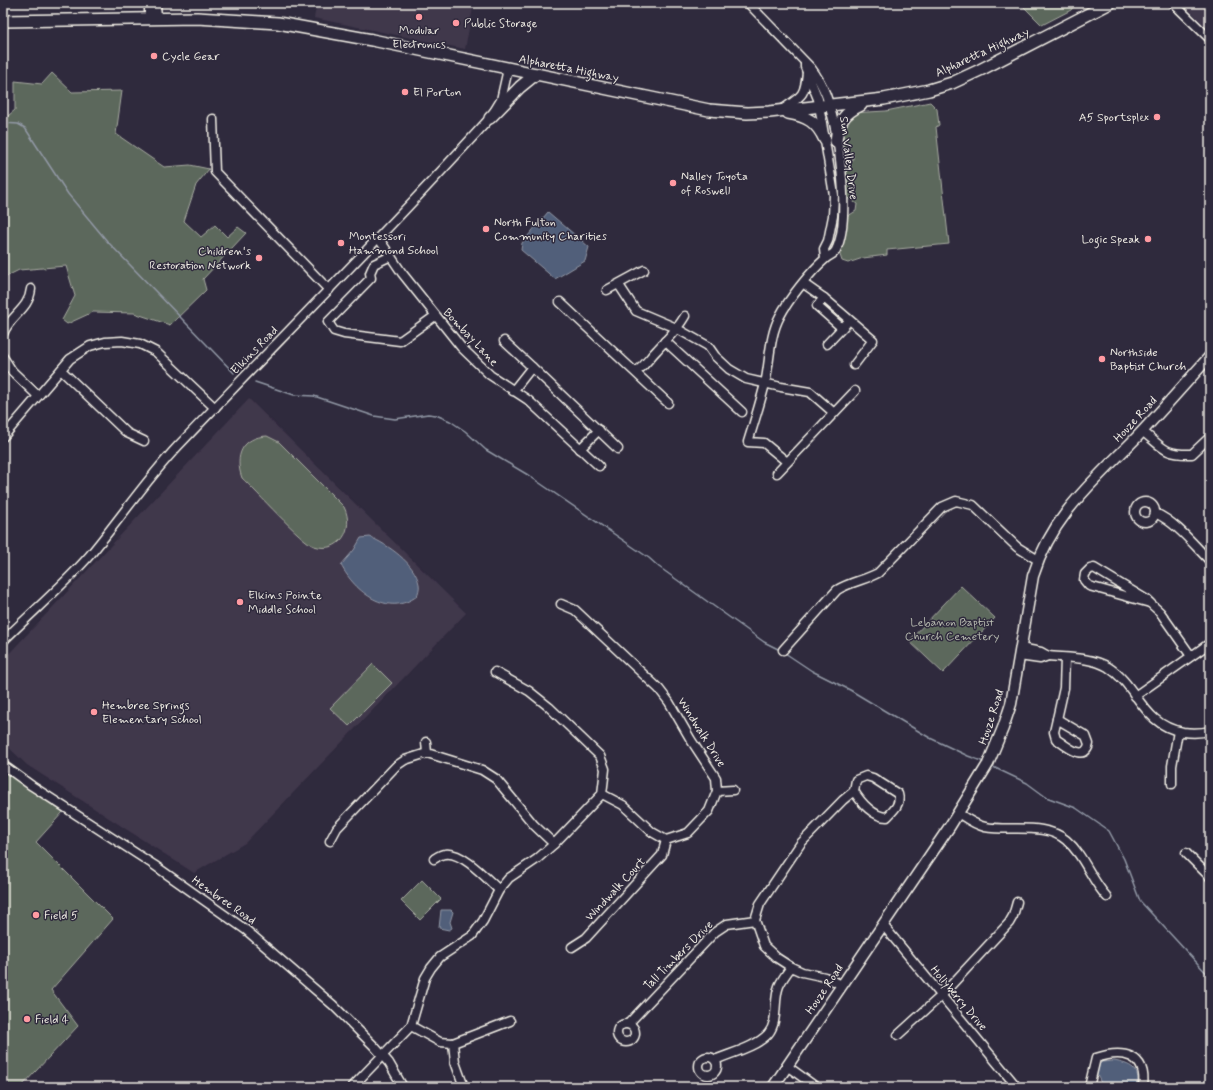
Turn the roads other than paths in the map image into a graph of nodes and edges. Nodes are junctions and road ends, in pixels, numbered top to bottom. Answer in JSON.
{"nodes":[{"id":1,"x":149,"y":3,"type":"edge"},
{"id":2,"x":156,"y":3,"type":"edge"},
{"id":3,"x":748,"y":3,"type":"edge"},
{"id":4,"x":1110,"y":3,"type":"edge"},
{"id":5,"x":1174,"y":3,"type":"edge"},
{"id":6,"x":153,"y":18,"type":"junction"},
{"id":7,"x":3,"y":21,"type":"edge"},
{"id":8,"x":1210,"y":39,"type":"edge"},
{"id":9,"x":805,"y":63,"type":"junction"},
{"id":10,"x":508,"y":69,"type":"junction"},
{"id":11,"x":807,"y":72,"type":"junction"},
{"id":12,"x":536,"y":74,"type":"junction"},
{"id":13,"x":877,"y":100,"type":"junction"},
{"id":14,"x":824,"y":106,"type":"junction"},
{"id":15,"x":779,"y":111,"type":"junction"},
{"id":16,"x":490,"y":118,"type":"junction"},
{"id":17,"x":213,"y":119,"type":"dead end"},
{"id":18,"x":831,"y":141,"type":"junction"},
{"id":19,"x":379,"y":239,"type":"junction"},
{"id":20,"x":391,"y":256,"type":"junction"},
{"id":21,"x":644,"y":270,"type":"dead end"},
{"id":22,"x":804,"y":284,"type":"junction"},
{"id":23,"x":619,"y":285,"type":"junction"},
{"id":24,"x":31,"y":289,"type":"dead end"},
{"id":25,"x":329,"y":290,"type":"junction"},
{"id":26,"x":607,"y":290,"type":"dead end"},
{"id":27,"x":824,"y":298,"type":"junction"},
{"id":28,"x":560,"y":302,"type":"dead end"},
{"id":29,"x":435,"y":316,"type":"junction"},
{"id":30,"x":685,"y":316,"type":"dead end"},
{"id":31,"x":849,"y":320,"type":"junction"},
{"id":32,"x":842,"y":328,"type":"junction"},
{"id":33,"x":678,"y":329,"type":"junction"},
{"id":34,"x":3,"y":334,"type":"edge"},
{"id":35,"x":504,"y":341,"type":"dead end"},
{"id":36,"x":666,"y":341,"type":"junction"},
{"id":37,"x":828,"y":344,"type":"dead end"},
{"id":38,"x":1210,"y":356,"type":"edge"},
{"id":39,"x":3,"y":357,"type":"edge"},
{"id":40,"x":854,"y":365,"type":"dead end"},
{"id":41,"x":532,"y":367,"type":"junction"},
{"id":42,"x":60,"y":370,"type":"junction"},
{"id":43,"x":636,"y":372,"type":"junction"},
{"id":44,"x":765,"y":384,"type":"junction"},
{"id":45,"x":513,"y":391,"type":"junction"},
{"id":46,"x":855,"y":391,"type":"dead end"},
{"id":47,"x":38,"y":396,"type":"junction"},
{"id":48,"x":668,"y":404,"type":"dead end"},
{"id":49,"x":215,"y":408,"type":"junction"},
{"id":50,"x":742,"y":412,"type":"dead end"},
{"id":51,"x":834,"y":413,"type":"junction"},
{"id":52,"x":599,"y":430,"type":"junction"},
{"id":53,"x":1142,"y":431,"type":"junction"},
{"id":54,"x":3,"y":437,"type":"edge"},
{"id":55,"x":1210,"y":437,"type":"edge"},
{"id":56,"x":144,"y":441,"type":"dead end"},
{"id":57,"x":580,"y":449,"type":"junction"},
{"id":58,"x":618,"y":449,"type":"dead end"},
{"id":59,"x":788,"y":462,"type":"junction"},
{"id":60,"x":599,"y":466,"type":"dead end"},
{"id":61,"x":777,"y":473,"type":"dead end"},
{"id":62,"x":1155,"y":513,"type":"dead end"},
{"id":63,"x":1038,"y":560,"type":"junction"},
{"id":64,"x":1210,"y":561,"type":"edge"},
{"id":65,"x":1150,"y":603,"type":"junction"},
{"id":66,"x":561,"y":604,"type":"dead end"},
{"id":67,"x":3,"y":641,"type":"edge"},
{"id":68,"x":1210,"y":643,"type":"edge"},
{"id":69,"x":783,"y":650,"type":"dead end"},
{"id":70,"x":1020,"y":652,"type":"junction"},
{"id":71,"x":1191,"y":656,"type":"junction"},
{"id":72,"x":1065,"y":658,"type":"junction"},
{"id":73,"x":495,"y":672,"type":"dead end"},
{"id":74,"x":1135,"y":696,"type":"junction"},
{"id":75,"x":1057,"y":718,"type":"junction"},
{"id":76,"x":1178,"y":731,"type":"junction"},
{"id":77,"x":1210,"y":731,"type":"edge"},
{"id":78,"x":426,"y":742,"type":"dead end"},
{"id":79,"x":426,"y":753,"type":"junction"},
{"id":80,"x":3,"y":765,"type":"edge"},
{"id":81,"x":1172,"y":784,"type":"dead end"},
{"id":82,"x":733,"y":790,"type":"dead end"},
{"id":83,"x":717,"y":791,"type":"junction"},
{"id":84,"x":854,"y":791,"type":"junction"},
{"id":85,"x":602,"y":794,"type":"junction"},
{"id":86,"x":958,"y":813,"type":"junction"},
{"id":87,"x":666,"y":840,"type":"junction"},
{"id":88,"x":330,"y":841,"type":"dead end"},
{"id":89,"x":554,"y":844,"type":"junction"},
{"id":90,"x":1186,"y":853,"type":"dead end"},
{"id":91,"x":434,"y":858,"type":"dead end"},
{"id":92,"x":1210,"y":877,"type":"edge"},
{"id":93,"x":499,"y":890,"type":"junction"},
{"id":94,"x":1107,"y":897,"type":"dead end"},
{"id":95,"x":1017,"y":902,"type":"dead end"},
{"id":96,"x":755,"y":920,"type":"junction"},
{"id":97,"x":883,"y":925,"type":"junction"},
{"id":98,"x":572,"y":947,"type":"dead end"},
{"id":99,"x":790,"y":967,"type":"junction"},
{"id":100,"x":842,"y":985,"type":"junction"},
{"id":101,"x":941,"y":996,"type":"junction"},
{"id":102,"x":510,"y":1021,"type":"dead end"},
{"id":103,"x":628,"y":1024,"type":"dead end"},
{"id":104,"x":411,"y":1026,"type":"junction"},
{"id":105,"x":898,"y":1035,"type":"dead end"},
{"id":106,"x":453,"y":1043,"type":"junction"},
{"id":107,"x":383,"y":1056,"type":"junction"},
{"id":108,"x":715,"y":1060,"type":"dead end"},
{"id":109,"x":787,"y":1066,"type":"junction"},
{"id":110,"x":352,"y":1087,"type":"edge"},
{"id":111,"x":403,"y":1087,"type":"edge"},
{"id":112,"x":464,"y":1087,"type":"edge"},
{"id":113,"x":773,"y":1087,"type":"edge"},
{"id":114,"x":816,"y":1087,"type":"edge"},
{"id":115,"x":1017,"y":1087,"type":"edge"},
{"id":116,"x":1088,"y":1087,"type":"edge"},
{"id":117,"x":1143,"y":1087,"type":"edge"}],
"edges":[{"from":1,"to":6,"type":"street"},
{"from":2,"to":6,"type":"street"},
{"from":3,"to":9,"type":"street","name":"Sun Valley Drive"},
{"from":4,"to":13,"type":"highway","name":"Alpharetta Highway"},
{"from":5,"to":8,"type":"street"},
{"from":6,"to":7,"type":"highway","name":"Alpharetta Highway"},
{"from":6,"to":10,"type":"highway","name":"Alpharetta Highway"},
{"from":9,"to":11,"type":"street","name":"Sun Valley Drive"},
{"from":9,"to":14,"type":"street","name":"Sun Valley Drive"},
{"from":10,"to":12,"type":"highway","name":"Alpharetta Highway"},
{"from":10,"to":16,"type":"street","name":"Elkins Road"},
{"from":11,"to":14,"type":"street","name":"Sun Valley Drive"},
{"from":11,"to":15,"type":"street"},
{"from":12,"to":15,"type":"highway","name":"Alpharetta Highway"},
{"from":12,"to":16,"type":"highway"},
{"from":13,"to":14,"type":"highway","name":"Alpharetta Highway"},
{"from":13,"to":18,"type":"highway"},
{"from":14,"to":15,"type":"highway","name":"Alpharetta Highway"},
{"from":14,"to":18,"type":"street","name":"Sun Valley Drive"},
{"from":15,"to":18,"type":"highway"},
{"from":16,"to":19,"type":"street","name":"Elkins Road"},
{"from":17,"to":25,"type":"street"},
{"from":18,"to":22,"type":"street","name":"Sun Valley Drive"},
{"from":19,"to":20,"type":"street","name":"Bombay Lane"},
{"from":19,"to":25,"type":"street","name":"Elkins Road"},
{"from":20,"to":29,"type":"street","name":"Bombay Lane"},
{"from":20,"to":29,"type":"street"},
{"from":21,"to":23,"type":"street"},
{"from":22,"to":27,"type":"street"},
{"from":22,"to":44,"type":"street","name":"Sun Valley Drive"},
{"from":23,"to":26,"type":"street"},
{"from":23,"to":33,"type":"street"},
{"from":24,"to":34,"type":"street"},
{"from":25,"to":49,"type":"street","name":"Elkins Road"},
{"from":27,"to":31,"type":"street"},
{"from":27,"to":32,"type":"street"},
{"from":28,"to":43,"type":"street"},
{"from":29,"to":45,"type":"street","name":"Bombay Lane"},
{"from":30,"to":33,"type":"street"},
{"from":31,"to":32,"type":"street"},
{"from":31,"to":40,"type":"street"},
{"from":32,"to":37,"type":"street"},
{"from":33,"to":36,"type":"street"},
{"from":33,"to":44,"type":"street"},
{"from":35,"to":41,"type":"street"},
{"from":36,"to":43,"type":"street"},
{"from":36,"to":50,"type":"street"},
{"from":38,"to":53,"type":"main road","name":"Houze Road"},
{"from":39,"to":47,"type":"street"},
{"from":41,"to":45,"type":"street"},
{"from":41,"to":52,"type":"street"},
{"from":42,"to":47,"type":"street"},
{"from":42,"to":49,"type":"street"},
{"from":42,"to":56,"type":"street"},
{"from":43,"to":48,"type":"street"},
{"from":44,"to":51,"type":"street"},
{"from":44,"to":59,"type":"street","name":"Sun Valley Drive"},
{"from":45,"to":57,"type":"street","name":"Bombay Lane"},
{"from":46,"to":51,"type":"street"},
{"from":47,"to":54,"type":"street"},
{"from":49,"to":67,"type":"street","name":"Elkins Road"},
{"from":51,"to":59,"type":"street"},
{"from":52,"to":57,"type":"street"},
{"from":52,"to":58,"type":"street"},
{"from":53,"to":55,"type":"street"},
{"from":53,"to":63,"type":"main road","name":"Houze Road"},
{"from":57,"to":60,"type":"street","name":"Bombay Lane"},
{"from":59,"to":61,"type":"street"},
{"from":62,"to":64,"type":"street"},
{"from":63,"to":69,"type":"street"},
{"from":63,"to":70,"type":"main road","name":"Houze Road"},
{"from":65,"to":65,"type":"street"},
{"from":65,"to":71,"type":"street"},
{"from":66,"to":83,"type":"street","name":"Windwalk Drive"},
{"from":68,"to":71,"type":"street"},
{"from":70,"to":72,"type":"street"},
{"from":70,"to":86,"type":"main road","name":"Houze Road"},
{"from":71,"to":74,"type":"street"},
{"from":72,"to":74,"type":"street"},
{"from":72,"to":75,"type":"street"},
{"from":73,"to":85,"type":"street"},
{"from":74,"to":76,"type":"street"},
{"from":75,"to":75,"type":"street"},
{"from":76,"to":77,"type":"street"},
{"from":76,"to":81,"type":"street"},
{"from":78,"to":79,"type":"street"},
{"from":79,"to":88,"type":"street"},
{"from":79,"to":89,"type":"street"},
{"from":80,"to":107,"type":"street","name":"Hembree Road"},
{"from":82,"to":83,"type":"street"},
{"from":83,"to":87,"type":"street"},
{"from":84,"to":84,"type":"street"},
{"from":84,"to":96,"type":"street"},
{"from":85,"to":87,"type":"street"},
{"from":85,"to":89,"type":"street"},
{"from":86,"to":94,"type":"street"},
{"from":86,"to":97,"type":"main road","name":"Houze Road"},
{"from":87,"to":98,"type":"street","name":"Windwalk Court"},
{"from":89,"to":93,"type":"street"},
{"from":90,"to":92,"type":"street"},
{"from":91,"to":93,"type":"street"},
{"from":93,"to":104,"type":"street"},
{"from":95,"to":101,"type":"street"},
{"from":96,"to":99,"type":"street"},
{"from":96,"to":103,"type":"street","name":"Tall Timbers Drive"},
{"from":97,"to":100,"type":"main road","name":"Houze Road"},
{"from":97,"to":101,"type":"street","name":"Hollyberry Drive"},
{"from":99,"to":100,"type":"street"},
{"from":99,"to":108,"type":"street"},
{"from":100,"to":109,"type":"main road","name":"Houze Road"},
{"from":101,"to":105,"type":"street"},
{"from":101,"to":115,"type":"street","name":"Hollyberry Drive"},
{"from":102,"to":106,"type":"street"},
{"from":104,"to":106,"type":"street"},
{"from":104,"to":107,"type":"street"},
{"from":106,"to":112,"type":"street"},
{"from":107,"to":110,"type":"street"},
{"from":107,"to":111,"type":"street","name":"Hembree Road"},
{"from":109,"to":113,"type":"main road","name":"Houze Road"},
{"from":109,"to":114,"type":"street"},
{"from":116,"to":117,"type":"street"}]}
